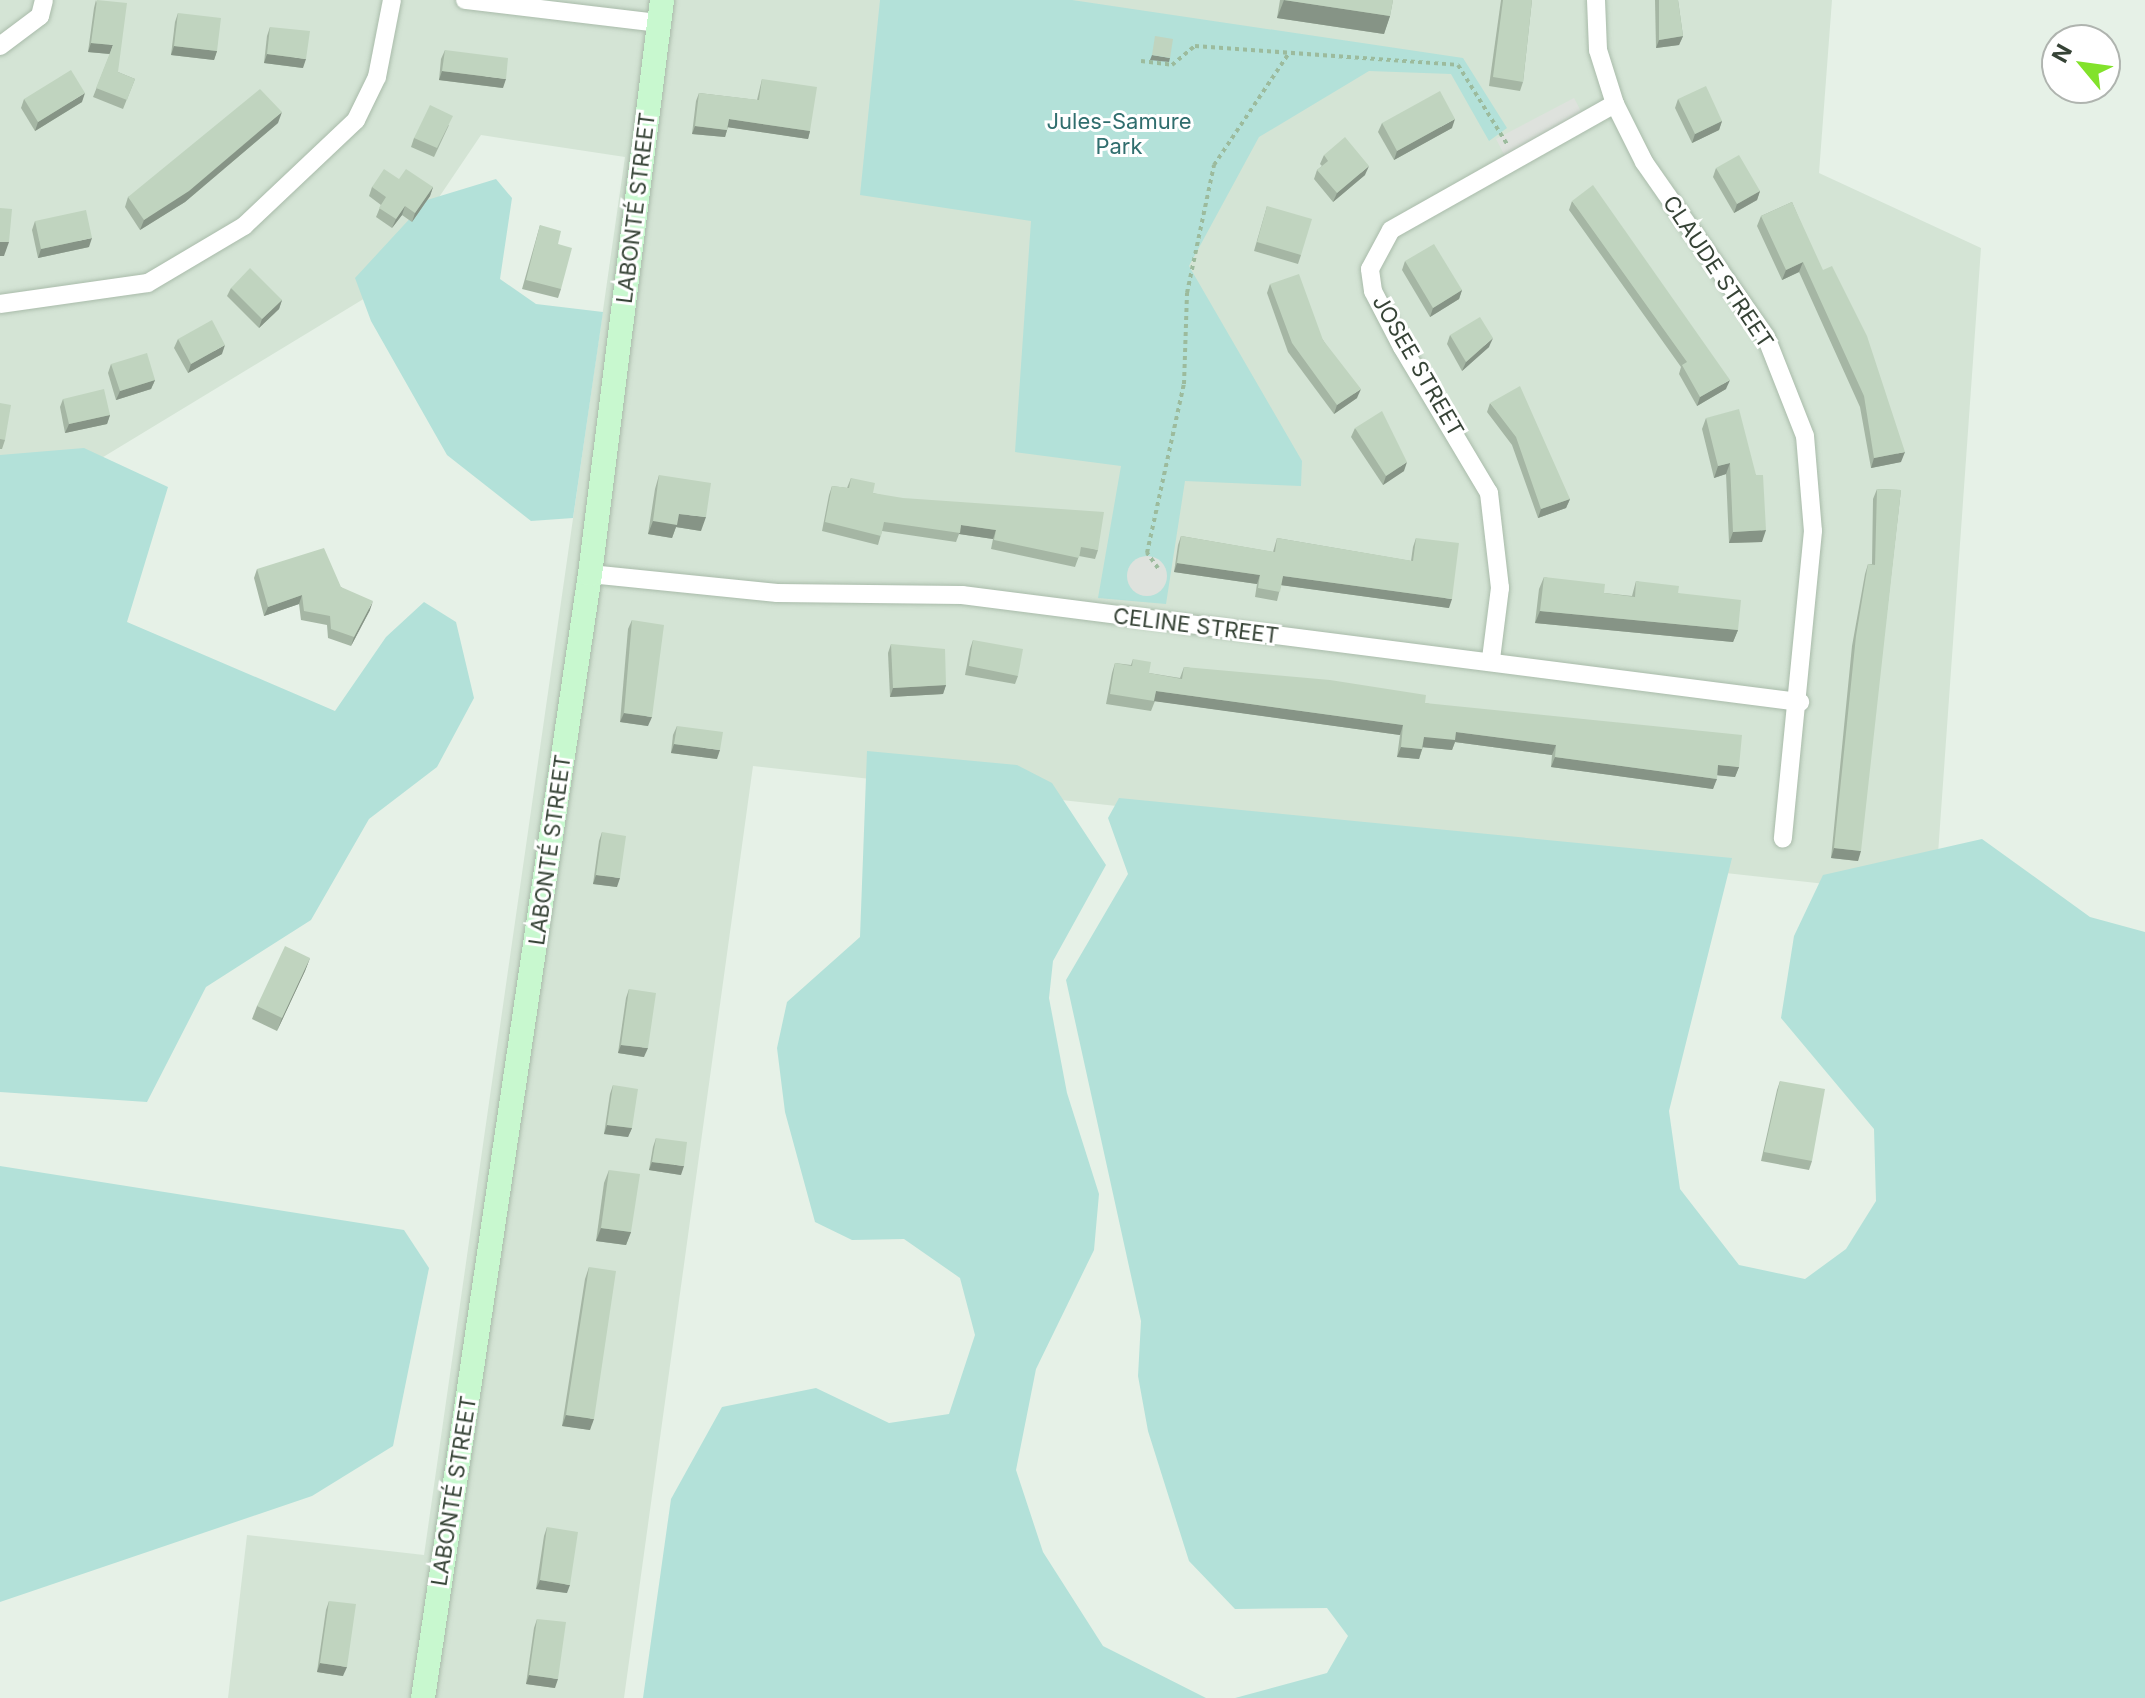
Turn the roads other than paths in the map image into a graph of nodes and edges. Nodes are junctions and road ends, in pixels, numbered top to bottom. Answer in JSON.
{"nodes":[{"id":1,"x":44,"y":0,"type":"edge"},
{"id":2,"x":392,"y":0,"type":"edge"},
{"id":3,"x":465,"y":0,"type":"edge"},
{"id":4,"x":1596,"y":0,"type":"edge"},
{"id":5,"x":660,"y":12,"type":"edge"},
{"id":6,"x":0,"y":46,"type":"edge"},
{"id":7,"x":1615,"y":104,"type":"junction"},
{"id":8,"x":0,"y":304,"type":"edge"},
{"id":9,"x":590,"y":574,"type":"junction"},
{"id":10,"x":1491,"y":659,"type":"junction"},
{"id":11,"x":1800,"y":702,"type":"junction"},
{"id":12,"x":1783,"y":839,"type":"dead end"},
{"id":13,"x":423,"y":1698,"type":"edge"}],
"edges":[{"from":1,"to":6,"type":"street"},
{"from":2,"to":8,"type":"street"},
{"from":3,"to":5,"type":"street"},
{"from":4,"to":7,"type":"street","name":"CLAUDE STREET"},
{"from":5,"to":9,"type":"street","name":"LABONTÉ STREET"},
{"from":7,"to":10,"type":"street","name":"JOSEE STREET"},
{"from":7,"to":11,"type":"street","name":"CLAUDE STREET"},
{"from":9,"to":10,"type":"street","name":"CELINE STREET"},
{"from":9,"to":13,"type":"street","name":"LABONTÉ STREET"},
{"from":10,"to":11,"type":"street","name":"CELINE STREET"},
{"from":11,"to":12,"type":"street","name":"CLAUDE STREET"}]}
